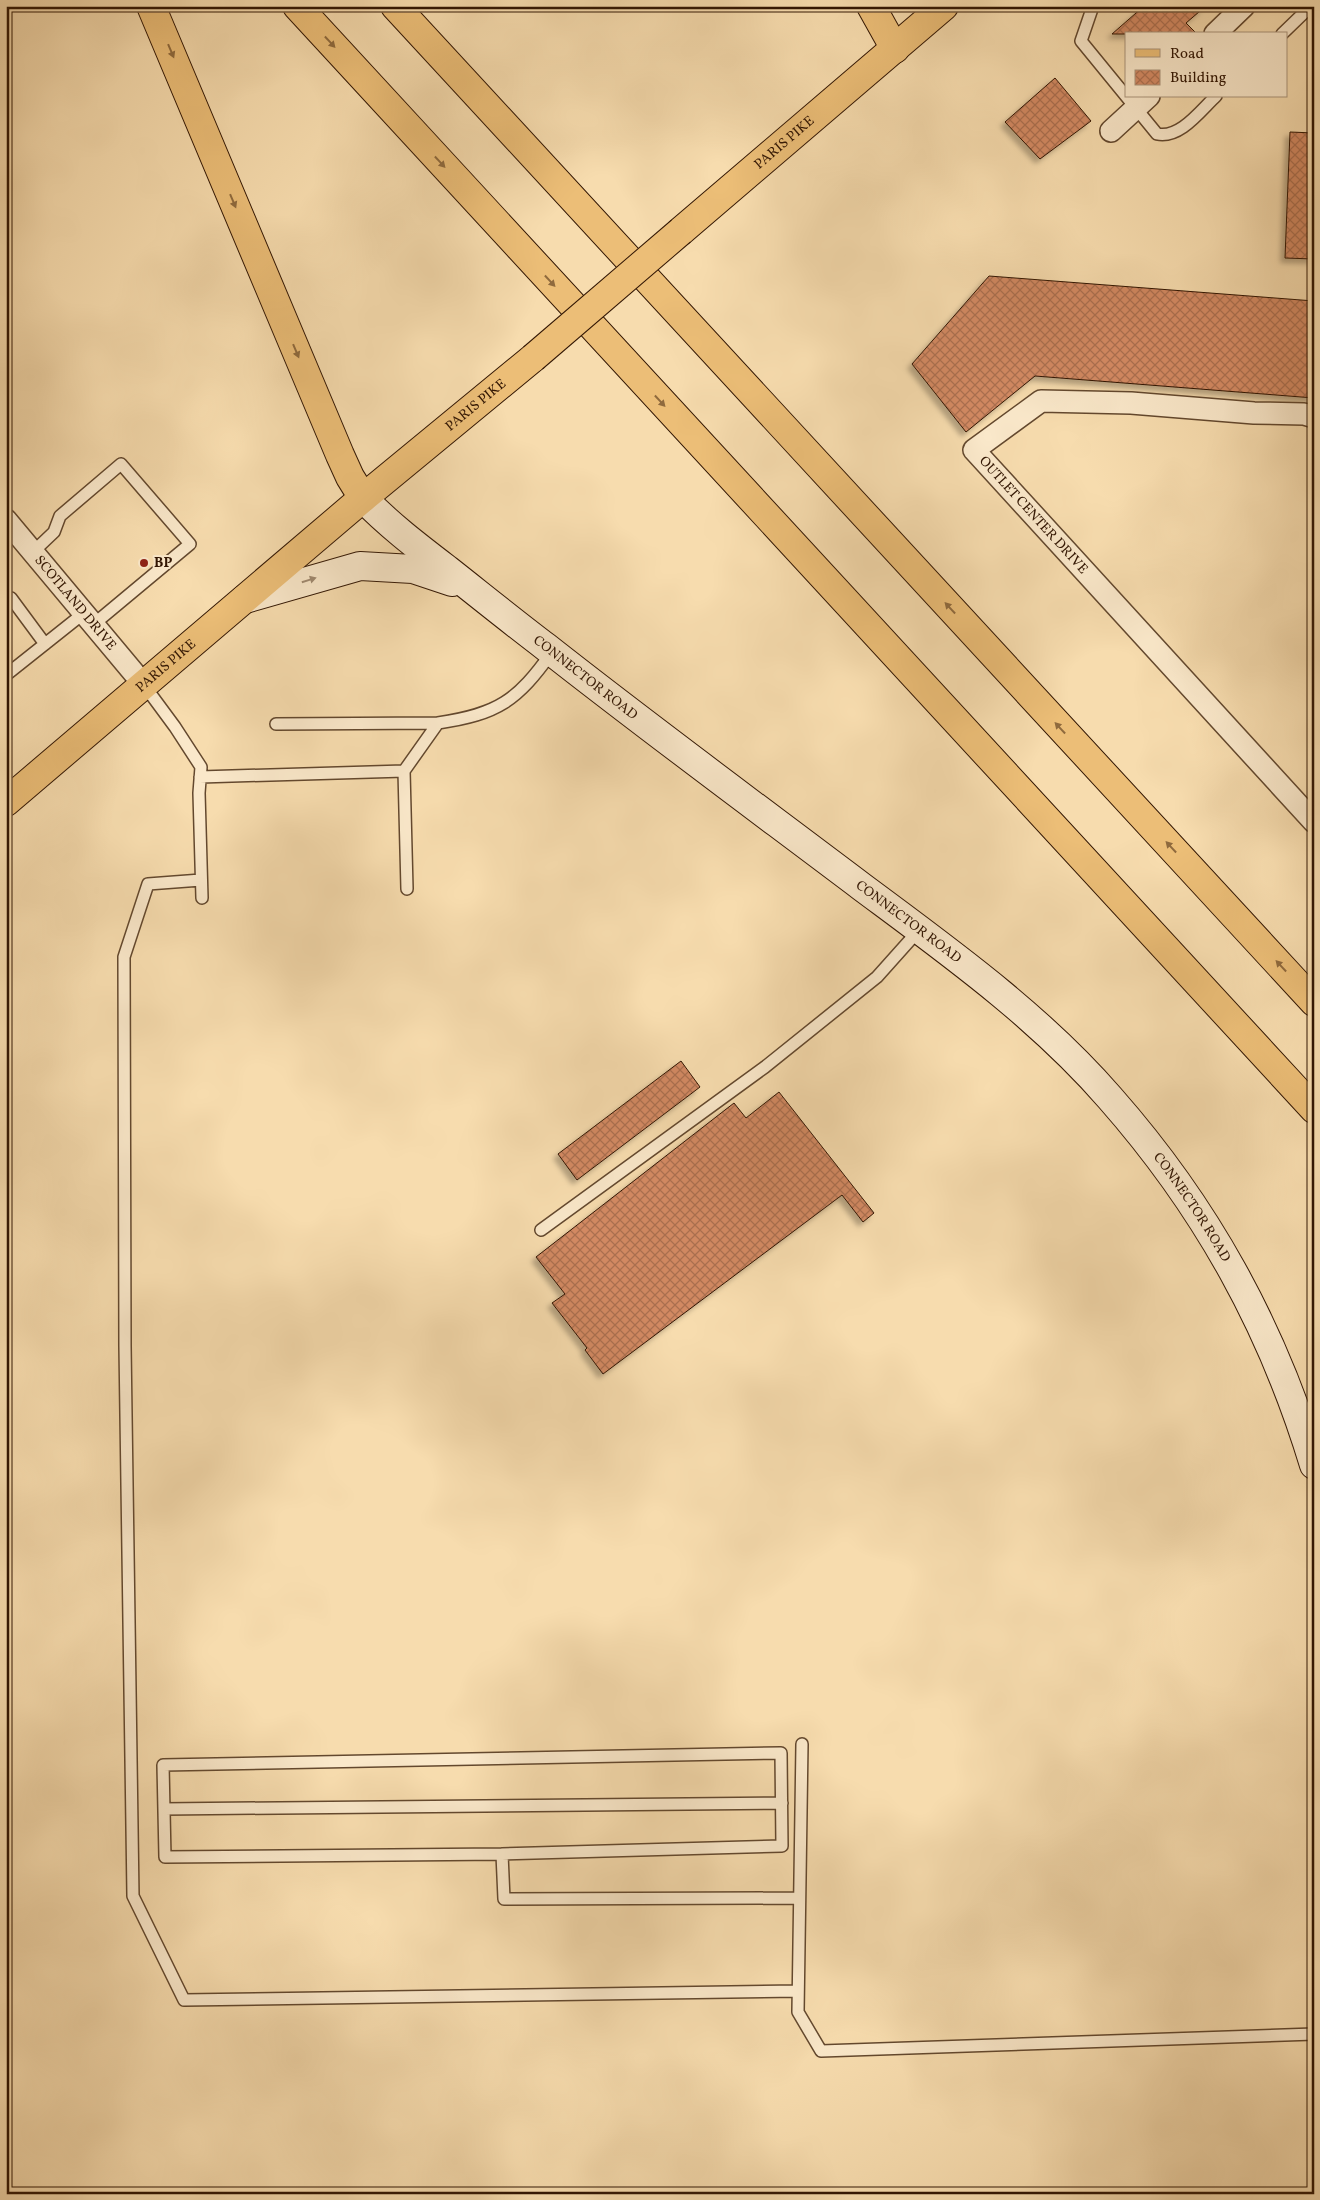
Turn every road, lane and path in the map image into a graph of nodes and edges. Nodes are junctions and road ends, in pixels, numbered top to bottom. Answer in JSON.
{"nodes":[{"id":1,"x":151,"y":6,"type":"edge"},
{"id":2,"x":297,"y":6,"type":"edge"},
{"id":3,"x":395,"y":6,"type":"edge"},
{"id":4,"x":870,"y":6,"type":"edge"},
{"id":5,"x":944,"y":6,"type":"edge"},
{"id":6,"x":1093,"y":6,"type":"edge"},
{"id":7,"x":1244,"y":6,"type":"edge"},
{"id":8,"x":1311,"y":6,"type":"edge"},
{"id":9,"x":1217,"y":32,"type":"edge"},
{"id":10,"x":1284,"y":32,"type":"edge"},
{"id":11,"x":895,"y":49,"type":"junction"},
{"id":12,"x":1125,"y":84,"type":"edge"},
{"id":13,"x":1214,"y":98,"type":"edge"},
{"id":14,"x":1143,"y":102,"type":"edge"},
{"id":15,"x":1110,"y":131,"type":"dead end"},
{"id":16,"x":1314,"y":417,"type":"edge"},
{"id":17,"x":364,"y":498,"type":"junction"},
{"id":18,"x":6,"y":520,"type":"edge"},
{"id":19,"x":33,"y":552,"type":"junction"},
{"id":20,"x":472,"y":589,"type":"junction"},
{"id":21,"x":11,"y":598,"type":"dead end"},
{"id":22,"x":245,"y":598,"type":"junction"},
{"id":23,"x":89,"y":619,"type":"junction"},
{"id":24,"x":45,"y":644,"type":"junction"},
{"id":25,"x":552,"y":652,"type":"junction"},
{"id":26,"x":6,"y":675,"type":"edge"},
{"id":27,"x":144,"y":685,"type":"junction"},
{"id":28,"x":438,"y":723,"type":"junction"},
{"id":29,"x":276,"y":724,"type":"dead end"},
{"id":30,"x":404,"y":771,"type":"junction"},
{"id":31,"x":200,"y":777,"type":"junction"},
{"id":32,"x":6,"y":802,"type":"edge"},
{"id":33,"x":1314,"y":822,"type":"edge"},
{"id":34,"x":202,"y":880,"type":"junction"},
{"id":35,"x":407,"y":889,"type":"dead end"},
{"id":36,"x":202,"y":898,"type":"dead end"},
{"id":37,"x":919,"y":930,"type":"junction"},
{"id":38,"x":1314,"y":1002,"type":"edge"},
{"id":39,"x":1279,"y":1072,"type":"junction"},
{"id":40,"x":1314,"y":1109,"type":"edge"},
{"id":41,"x":1314,"y":1117,"type":"edge"},
{"id":42,"x":541,"y":1230,"type":"dead end"},
{"id":43,"x":1314,"y":1465,"type":"edge"},
{"id":44,"x":802,"y":1744,"type":"dead end"},
{"id":45,"x":782,"y":1802,"type":"junction"},
{"id":46,"x":164,"y":1809,"type":"junction"},
{"id":47,"x":502,"y":1854,"type":"junction"},
{"id":48,"x":799,"y":1898,"type":"junction"},
{"id":49,"x":798,"y":1990,"type":"junction"},
{"id":50,"x":1314,"y":2034,"type":"edge"}],
"edges":[{"from":1,"to":17,"type":"main road","one_way":true},
{"from":2,"to":39,"type":"main road","one_way":true},
{"from":38,"to":3,"type":"main road","one_way":true},
{"from":4,"to":11,"type":"main road"},
{"from":5,"to":11,"type":"main road","name":"PARIS PIKE"},
{"from":6,"to":12,"type":"lane"},
{"from":7,"to":9,"type":"street"},
{"from":8,"to":10,"type":"lane"},
{"from":11,"to":17,"type":"main road","name":"PARIS PIKE","bridge":true},
{"from":13,"to":14,"type":"lane"},
{"from":14,"to":15,"type":"street"},
{"from":16,"to":33,"type":"street","name":"OUTLET CENTER DRIVE"},
{"from":17,"to":20,"type":"main road","name":"CONNECTOR ROAD"},
{"from":17,"to":22,"type":"main road","name":"PARIS PIKE"},
{"from":18,"to":19,"type":"street","name":"SCOTLAND DRIVE"},
{"from":19,"to":23,"type":"street","name":"SCOTLAND DRIVE"},
{"from":19,"to":23,"type":"lane"},
{"from":22,"to":20,"type":"main road","one_way":true},
{"from":20,"to":25,"type":"main road","name":"CONNECTOR ROAD"},
{"from":21,"to":24,"type":"lane"},
{"from":22,"to":27,"type":"main road","name":"PARIS PIKE"},
{"from":23,"to":24,"type":"lane"},
{"from":23,"to":27,"type":"street","name":"SCOTLAND DRIVE"},
{"from":24,"to":26,"type":"lane"},
{"from":25,"to":28,"type":"lane"},
{"from":25,"to":37,"type":"main road","name":"CONNECTOR ROAD"},
{"from":27,"to":31,"type":"lane"},
{"from":27,"to":32,"type":"main road","name":"PARIS PIKE"},
{"from":28,"to":29,"type":"lane"},
{"from":28,"to":30,"type":"lane"},
{"from":30,"to":31,"type":"lane"},
{"from":30,"to":35,"type":"lane"},
{"from":31,"to":34,"type":"lane"},
{"from":34,"to":36,"type":"lane"},
{"from":34,"to":49,"type":"lane"},
{"from":37,"to":42,"type":"lane"},
{"from":37,"to":43,"type":"main road","name":"CONNECTOR ROAD"},
{"from":39,"to":40,"type":"main road"},
{"from":39,"to":41,"type":"main road"},
{"from":44,"to":48,"type":"lane"},
{"from":45,"to":46,"type":"lane"},
{"from":45,"to":46,"type":"lane"},
{"from":45,"to":47,"type":"lane"},
{"from":46,"to":47,"type":"lane"},
{"from":47,"to":48,"type":"lane"},
{"from":48,"to":49,"type":"lane"},
{"from":49,"to":50,"type":"lane"}]}
